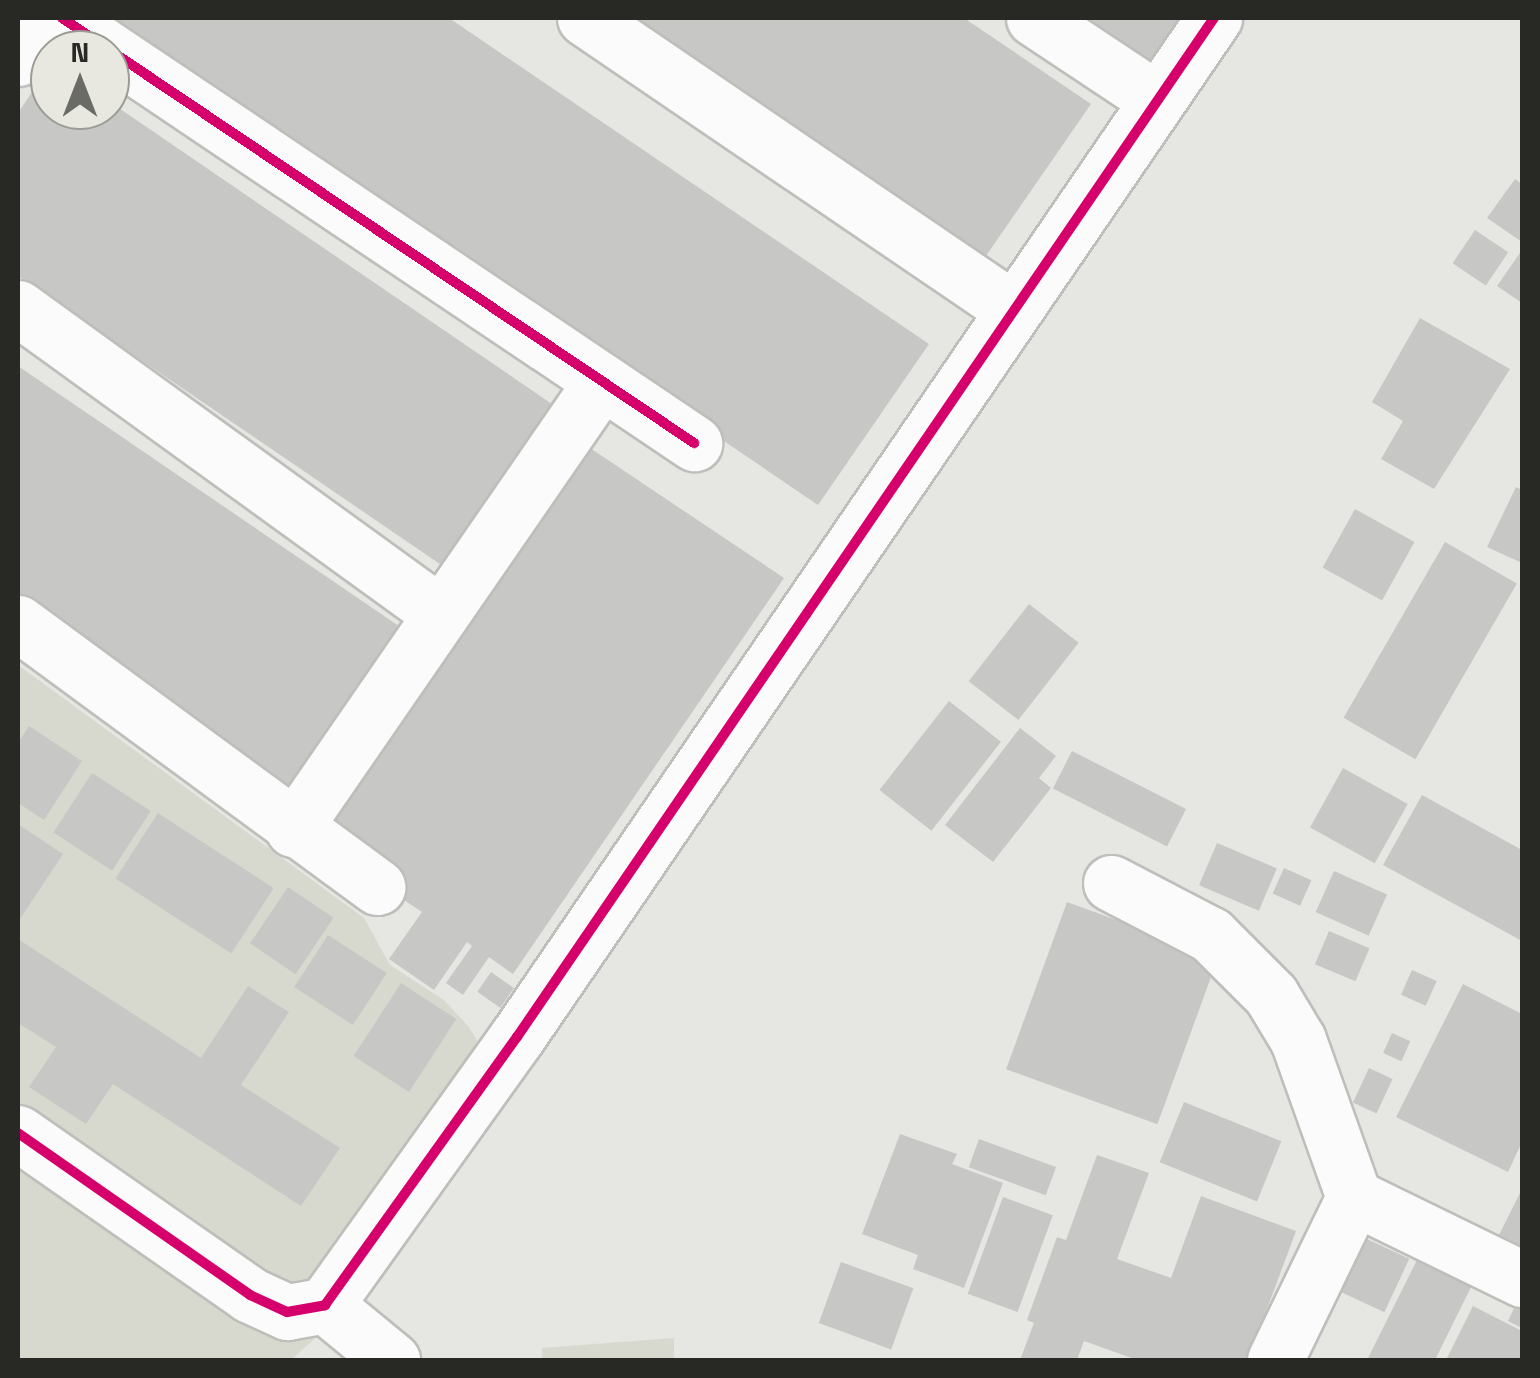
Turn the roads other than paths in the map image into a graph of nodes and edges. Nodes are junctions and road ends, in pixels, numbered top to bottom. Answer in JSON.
{"nodes":[{"id":1,"x":45,"y":18,"type":"edge"},
{"id":2,"x":62,"y":18,"type":"edge"},
{"id":3,"x":585,"y":18,"type":"edge"},
{"id":4,"x":1034,"y":18,"type":"edge"},
{"id":5,"x":1214,"y":18,"type":"edge"},
{"id":6,"x":18,"y":58,"type":"edge"},
{"id":7,"x":1156,"y":99,"type":"junction"},
{"id":8,"x":18,"y":308,"type":"edge"},
{"id":9,"x":1011,"y":308,"type":"junction"},
{"id":10,"x":602,"y":381,"type":"junction"},
{"id":11,"x":694,"y":443,"type":"dead end"},
{"id":12,"x":441,"y":614,"type":"junction"},
{"id":13,"x":18,"y":623,"type":"edge"},
{"id":14,"x":293,"y":829,"type":"junction"},
{"id":15,"x":1112,"y":883,"type":"dead end"},
{"id":16,"x":378,"y":888,"type":"dead end"},
{"id":17,"x":18,"y":1133,"type":"edge"},
{"id":18,"x":1354,"y":1197,"type":"junction"},
{"id":19,"x":1522,"y":1278,"type":"edge"},
{"id":20,"x":325,"y":1304,"type":"junction"},
{"id":21,"x":392,"y":1360,"type":"edge"},
{"id":22,"x":1275,"y":1360,"type":"edge"}],
"edges":[{"from":1,"to":6,"type":"street"},
{"from":2,"to":10,"type":"street"},
{"from":3,"to":9,"type":"street"},
{"from":4,"to":7,"type":"street"},
{"from":5,"to":7,"type":"street"},
{"from":7,"to":9,"type":"street"},
{"from":8,"to":12,"type":"street"},
{"from":9,"to":20,"type":"street"},
{"from":10,"to":11,"type":"street"},
{"from":10,"to":12,"type":"street"},
{"from":12,"to":14,"type":"street"},
{"from":13,"to":14,"type":"street"},
{"from":14,"to":16,"type":"street"},
{"from":15,"to":18,"type":"street"},
{"from":17,"to":20,"type":"street"},
{"from":18,"to":19,"type":"street"},
{"from":18,"to":22,"type":"street"},
{"from":20,"to":21,"type":"street"}]}
